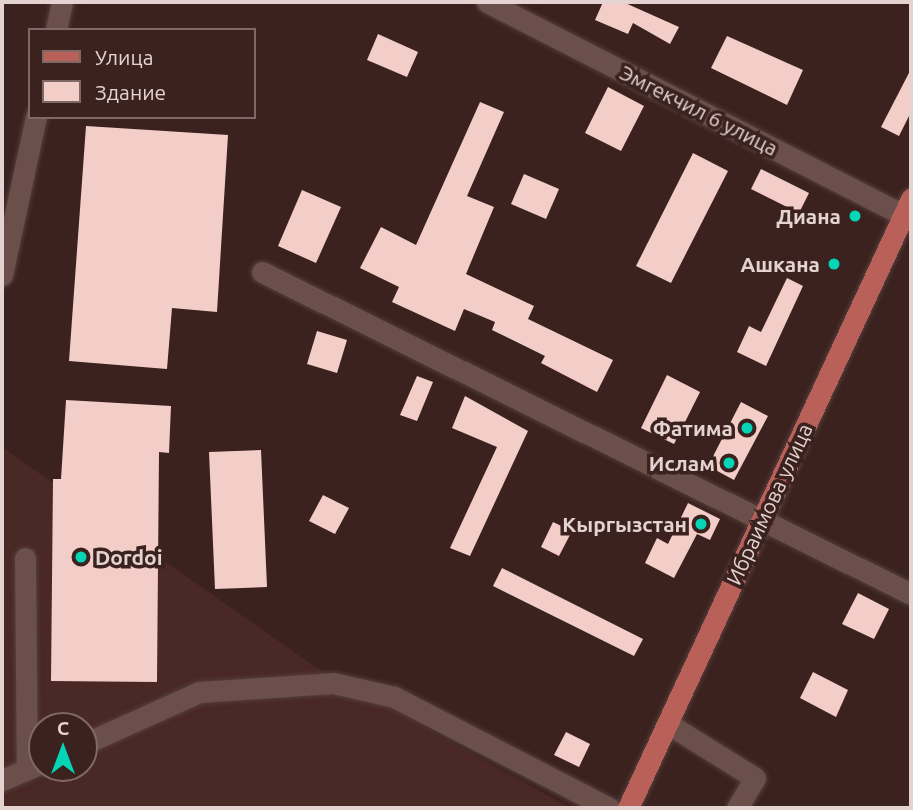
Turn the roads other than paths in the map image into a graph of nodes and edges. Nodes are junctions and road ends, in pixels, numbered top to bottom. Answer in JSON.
{"nodes":[{"id":1,"x":62,"y":2,"type":"edge"},
{"id":2,"x":487,"y":2,"type":"edge"},
{"id":3,"x":56,"y":28,"type":"edge"},
{"id":4,"x":36,"y":119,"type":"edge"},
{"id":5,"x":909,"y":211,"type":"edge"},
{"id":6,"x":262,"y":272,"type":"dead end"},
{"id":7,"x":2,"y":275,"type":"edge"},
{"id":8,"x":759,"y":523,"type":"junction"},
{"id":9,"x":25,"y":558,"type":"dead end"},
{"id":10,"x":911,"y":594,"type":"edge"},
{"id":11,"x":32,"y":712,"type":"edge"},
{"id":12,"x":670,"y":725,"type":"junction"},
{"id":13,"x":98,"y":738,"type":"edge"},
{"id":14,"x":28,"y":769,"type":"edge"},
{"id":15,"x":2,"y":780,"type":"edge"},
{"id":16,"x":609,"y":808,"type":"edge"},
{"id":17,"x":628,"y":808,"type":"edge"},
{"id":18,"x":737,"y":808,"type":"edge"}],
"edges":[{"from":1,"to":3,"type":"street"},
{"from":2,"to":5,"type":"street","name":"Эмгекчил 6 улица"},
{"from":4,"to":7,"type":"street"},
{"from":5,"to":8,"type":"main road","name":"Ибраимова улица"},
{"from":6,"to":8,"type":"street"},
{"from":8,"to":10,"type":"street"},
{"from":8,"to":12,"type":"main road","name":"Ибраимова улица"},
{"from":9,"to":11,"type":"street"},
{"from":12,"to":17,"type":"main road","name":"Ибраимова улица"},
{"from":12,"to":18,"type":"street"},
{"from":13,"to":16,"type":"street"},
{"from":14,"to":15,"type":"street"}]}
